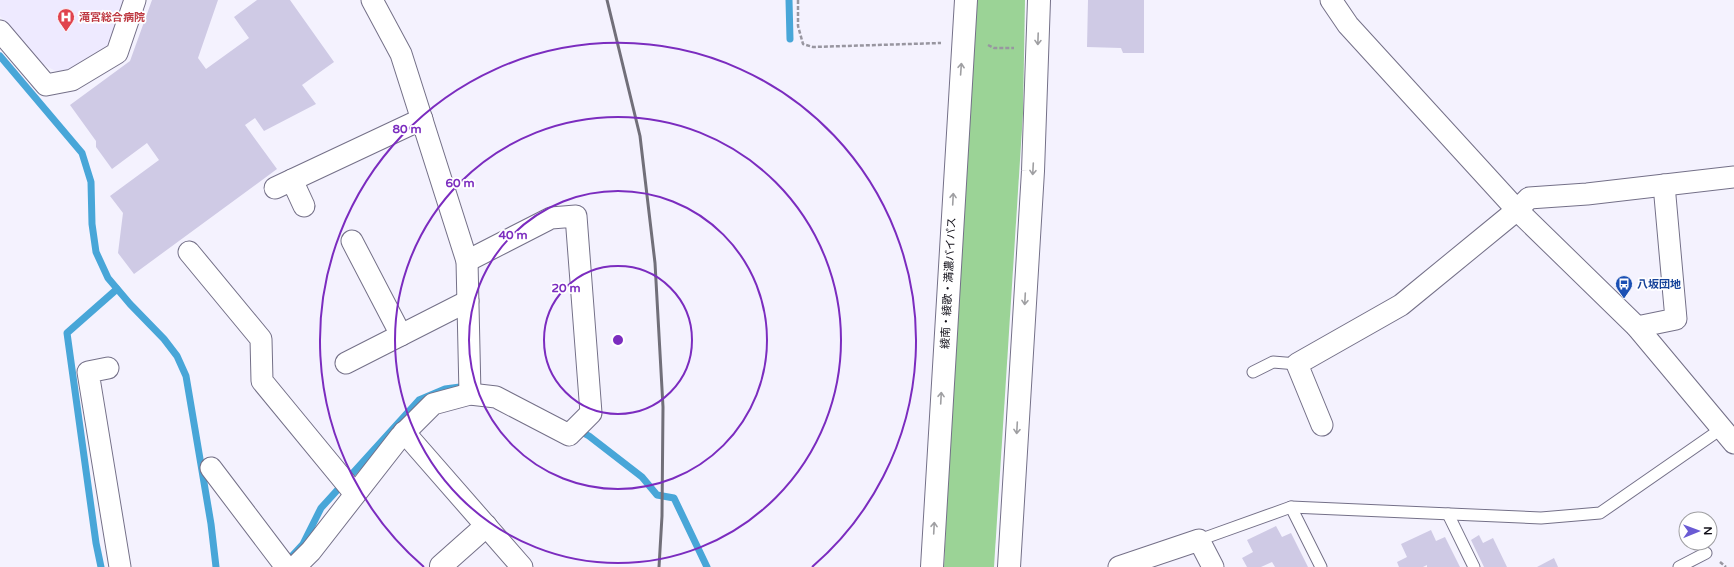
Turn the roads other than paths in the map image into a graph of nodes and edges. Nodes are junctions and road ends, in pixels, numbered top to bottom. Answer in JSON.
{"nodes":[{"id":1,"x":136,"y":0,"type":"edge"},
{"id":2,"x":372,"y":0,"type":"edge"},
{"id":3,"x":966,"y":0,"type":"edge"},
{"id":4,"x":1039,"y":0,"type":"edge"},
{"id":5,"x":1331,"y":0,"type":"edge"},
{"id":6,"x":0,"y":31,"type":"edge"},
{"id":7,"x":422,"y":119,"type":"junction"},
{"id":8,"x":1734,"y":177,"type":"edge"},
{"id":9,"x":1664,"y":185,"type":"junction"},
{"id":10,"x":304,"y":206,"type":"dead end"},
{"id":11,"x":1517,"y":210,"type":"junction"},
{"id":12,"x":352,"y":241,"type":"dead end"},
{"id":13,"x":189,"y":252,"type":"dead end"},
{"id":14,"x":467,"y":261,"type":"junction"},
{"id":15,"x":468,"y":301,"type":"junction"},
{"id":16,"x":1637,"y":327,"type":"junction"},
{"id":17,"x":401,"y":335,"type":"junction"},
{"id":18,"x":346,"y":363,"type":"dead end"},
{"id":19,"x":1297,"y":364,"type":"junction"},
{"id":20,"x":108,"y":368,"type":"dead end"},
{"id":21,"x":1253,"y":372,"type":"dead end"},
{"id":22,"x":470,"y":388,"type":"junction"},
{"id":23,"x":1322,"y":425,"type":"dead end"},
{"id":24,"x":404,"y":432,"type":"junction"},
{"id":25,"x":1729,"y":436,"type":"edge"},
{"id":26,"x":211,"y":468,"type":"dead end"},
{"id":27,"x":348,"y":486,"type":"junction"},
{"id":28,"x":1291,"y":507,"type":"junction"},
{"id":29,"x":1448,"y":514,"type":"junction"},
{"id":30,"x":486,"y":526,"type":"junction"},
{"id":31,"x":1199,"y":540,"type":"junction"},
{"id":32,"x":1706,"y":553,"type":"dead end"},
{"id":33,"x":288,"y":566,"type":"edge"},
{"id":34,"x":441,"y":566,"type":"dead end"},
{"id":35,"x":1127,"y":566,"type":"edge"},
{"id":36,"x":120,"y":567,"type":"edge"},
{"id":37,"x":522,"y":567,"type":"edge"},
{"id":38,"x":932,"y":567,"type":"edge"},
{"id":39,"x":1009,"y":567,"type":"edge"},
{"id":40,"x":1213,"y":567,"type":"edge"},
{"id":41,"x":1321,"y":567,"type":"edge"},
{"id":42,"x":1474,"y":567,"type":"edge"},
{"id":43,"x":1679,"y":567,"type":"edge"}],
"edges":[{"from":1,"to":6,"type":"street"},
{"from":2,"to":7,"type":"street"},
{"from":38,"to":3,"type":"main road","name":"綾南・綾歌・満濃バイパス","one_way":true},
{"from":4,"to":39,"type":"main road","one_way":true},
{"from":5,"to":11,"type":"street"},
{"from":7,"to":10,"type":"street"},
{"from":7,"to":14,"type":"street"},
{"from":8,"to":9,"type":"street"},
{"from":9,"to":11,"type":"street"},
{"from":9,"to":16,"type":"street"},
{"from":11,"to":16,"type":"street"},
{"from":11,"to":19,"type":"street"},
{"from":12,"to":17,"type":"street"},
{"from":13,"to":27,"type":"street"},
{"from":14,"to":15,"type":"street"},
{"from":14,"to":22,"type":"street"},
{"from":15,"to":17,"type":"street"},
{"from":15,"to":22,"type":"street"},
{"from":16,"to":25,"type":"street"},
{"from":17,"to":18,"type":"street"},
{"from":19,"to":21,"type":"lane"},
{"from":19,"to":23,"type":"street"},
{"from":20,"to":36,"type":"street"},
{"from":22,"to":24,"type":"street"},
{"from":24,"to":27,"type":"street"},
{"from":24,"to":30,"type":"street"},
{"from":25,"to":29,"type":"lane"},
{"from":26,"to":33,"type":"street"},
{"from":27,"to":33,"type":"street"},
{"from":28,"to":29,"type":"lane"},
{"from":28,"to":31,"type":"lane"},
{"from":28,"to":41,"type":"lane"},
{"from":29,"to":42,"type":"lane"},
{"from":30,"to":34,"type":"main road"},
{"from":30,"to":37,"type":"street"},
{"from":31,"to":35,"type":"street"},
{"from":31,"to":40,"type":"street"},
{"from":32,"to":43,"type":"lane"}]}
